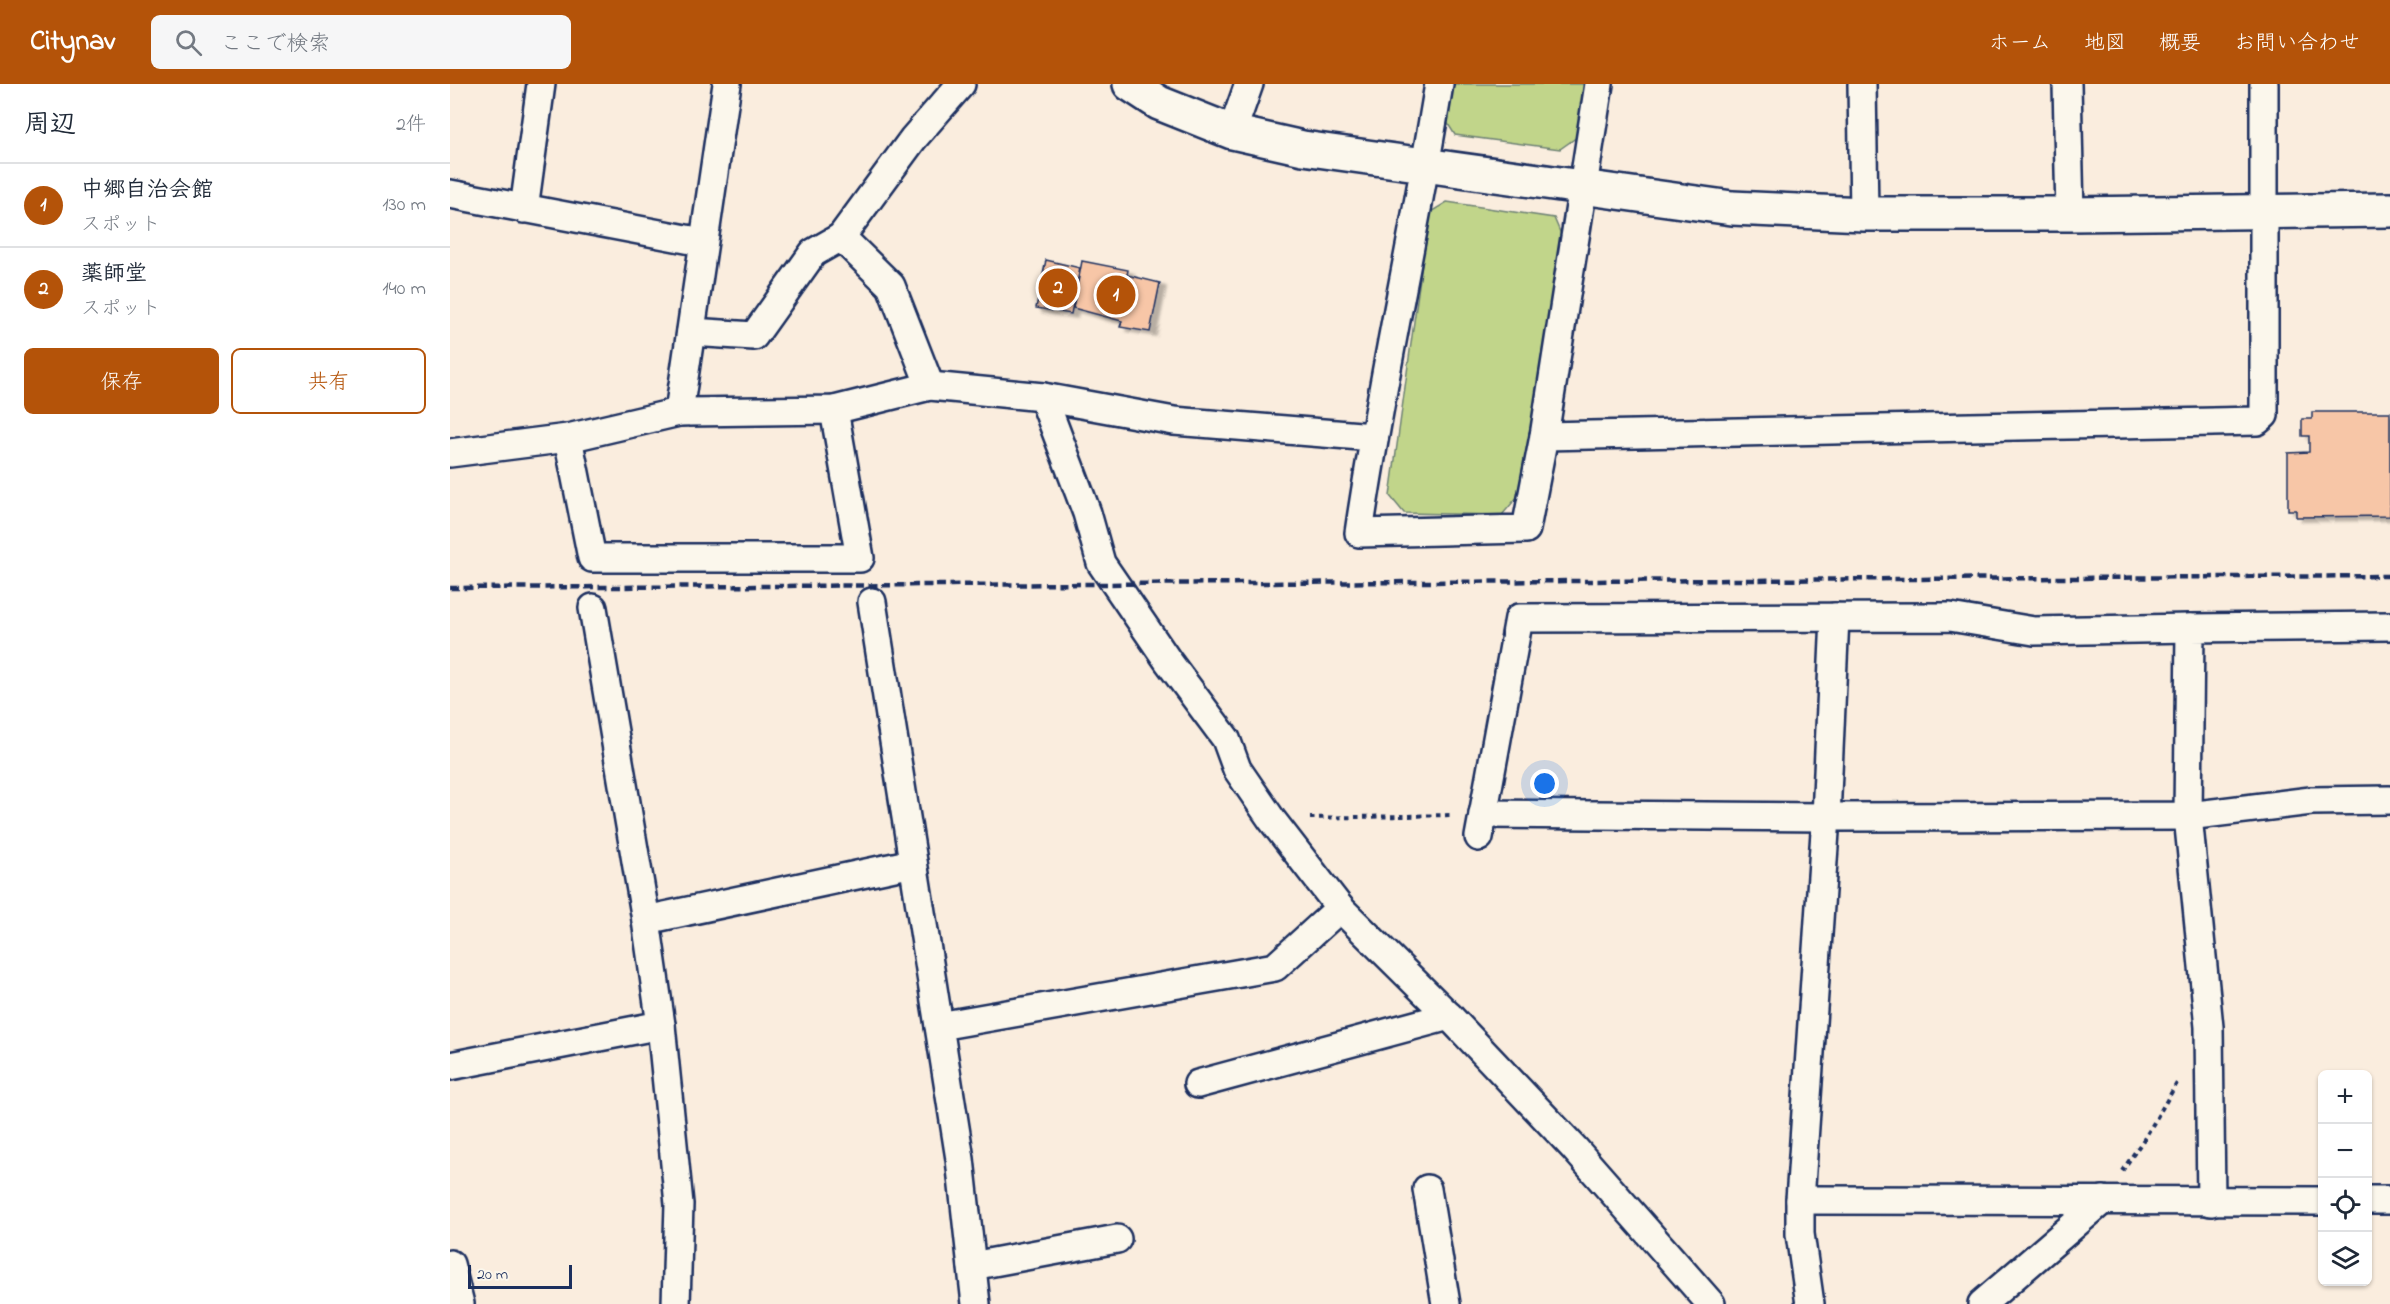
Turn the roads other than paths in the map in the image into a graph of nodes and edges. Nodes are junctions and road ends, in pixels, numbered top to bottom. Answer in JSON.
{"nodes":[{"id":1,"x":541,"y":84,"type":"edge"},
{"id":2,"x":728,"y":84,"type":"edge"},
{"id":3,"x":961,"y":84,"type":"edge"},
{"id":4,"x":1130,"y":84,"type":"edge"},
{"id":5,"x":1250,"y":84,"type":"edge"},
{"id":6,"x":1439,"y":84,"type":"edge"},
{"id":7,"x":1599,"y":84,"type":"edge"},
{"id":8,"x":1862,"y":84,"type":"edge"},
{"id":9,"x":2067,"y":84,"type":"edge"},
{"id":10,"x":2264,"y":84,"type":"edge"},
{"id":11,"x":1232,"y":132,"type":"junction"},
{"id":12,"x":1426,"y":166,"type":"junction"},
{"id":13,"x":1582,"y":187,"type":"junction"},
{"id":14,"x":450,"y":194,"type":"edge"},
{"id":15,"x":524,"y":208,"type":"junction"},
{"id":16,"x":2390,"y":210,"type":"edge"},
{"id":17,"x":2265,"y":212,"type":"junction"},
{"id":18,"x":1864,"y":214,"type":"junction"},
{"id":19,"x":2070,"y":214,"type":"junction"},
{"id":20,"x":841,"y":237,"type":"junction"},
{"id":21,"x":702,"y":242,"type":"junction"},
{"id":22,"x":691,"y":332,"type":"junction"},
{"id":23,"x":930,"y":386,"type":"junction"},
{"id":24,"x":1043,"y":397,"type":"junction"},
{"id":25,"x":834,"y":410,"type":"junction"},
{"id":26,"x":679,"y":412,"type":"junction"},
{"id":27,"x":1373,"y":436,"type":"junction"},
{"id":28,"x":1544,"y":436,"type":"junction"},
{"id":29,"x":568,"y":438,"type":"junction"},
{"id":30,"x":450,"y":453,"type":"edge"},
{"id":31,"x":872,"y":602,"type":"dead end"},
{"id":32,"x":592,"y":608,"type":"dead end"},
{"id":33,"x":1834,"y":617,"type":"junction"},
{"id":34,"x":2390,"y":626,"type":"edge"},
{"id":35,"x":2190,"y":628,"type":"junction"},
{"id":36,"x":2390,"y":800,"type":"edge"},
{"id":37,"x":2187,"y":816,"type":"junction"},
{"id":38,"x":1826,"y":817,"type":"junction"},
{"id":39,"x":913,"y":863,"type":"junction"},
{"id":40,"x":1340,"y":908,"type":"junction"},
{"id":41,"x":646,"y":920,"type":"junction"},
{"id":42,"x":1449,"y":1016,"type":"junction"},
{"id":43,"x":661,"y":1025,"type":"junction"},
{"id":44,"x":939,"y":1026,"type":"junction"},
{"id":45,"x":450,"y":1066,"type":"edge"},
{"id":46,"x":1198,"y":1084,"type":"dead end"},
{"id":47,"x":1427,"y":1189,"type":"dead end"},
{"id":48,"x":1800,"y":1200,"type":"junction"},
{"id":49,"x":2103,"y":1200,"type":"junction"},
{"id":50,"x":2372,"y":1200,"type":"edge"},
{"id":51,"x":2390,"y":1200,"type":"edge"},
{"id":52,"x":2318,"y":1201,"type":"edge"},
{"id":53,"x":2211,"y":1202,"type":"junction"},
{"id":54,"x":1117,"y":1239,"type":"dead end"},
{"id":55,"x":450,"y":1264,"type":"edge"},
{"id":56,"x":972,"y":1266,"type":"junction"},
{"id":57,"x":460,"y":1304,"type":"edge"},
{"id":58,"x":675,"y":1304,"type":"edge"},
{"id":59,"x":976,"y":1304,"type":"edge"},
{"id":60,"x":1446,"y":1304,"type":"edge"},
{"id":61,"x":1711,"y":1304,"type":"edge"},
{"id":62,"x":1810,"y":1304,"type":"edge"},
{"id":63,"x":1982,"y":1304,"type":"edge"}],
"edges":[{"from":1,"to":15,"type":"street"},
{"from":2,"to":21,"type":"street"},
{"from":3,"to":20,"type":"street"},
{"from":4,"to":11,"type":"street"},
{"from":5,"to":11,"type":"street"},
{"from":6,"to":12,"type":"street"},
{"from":7,"to":13,"type":"street"},
{"from":8,"to":18,"type":"street"},
{"from":9,"to":19,"type":"street"},
{"from":10,"to":17,"type":"street"},
{"from":11,"to":12,"type":"street"},
{"from":12,"to":13,"type":"street"},
{"from":12,"to":27,"type":"street"},
{"from":13,"to":18,"type":"street"},
{"from":13,"to":28,"type":"street"},
{"from":14,"to":15,"type":"street"},
{"from":15,"to":21,"type":"street"},
{"from":16,"to":17,"type":"street"},
{"from":17,"to":19,"type":"street"},
{"from":17,"to":28,"type":"street"},
{"from":18,"to":19,"type":"street"},
{"from":20,"to":22,"type":"street"},
{"from":20,"to":23,"type":"street"},
{"from":21,"to":22,"type":"street"},
{"from":22,"to":26,"type":"street"},
{"from":23,"to":24,"type":"street"},
{"from":23,"to":25,"type":"street"},
{"from":24,"to":27,"type":"street"},
{"from":24,"to":40,"type":"street"},
{"from":25,"to":26,"type":"street"},
{"from":25,"to":29,"type":"street"},
{"from":26,"to":29,"type":"street"},
{"from":27,"to":28,"type":"street"},
{"from":29,"to":30,"type":"street"},
{"from":31,"to":39,"type":"street"},
{"from":32,"to":41,"type":"street"},
{"from":33,"to":35,"type":"street"},
{"from":33,"to":38,"type":"street"},
{"from":33,"to":38,"type":"street"},
{"from":34,"to":35,"type":"street"},
{"from":35,"to":37,"type":"street"},
{"from":36,"to":37,"type":"street"},
{"from":37,"to":38,"type":"street"},
{"from":37,"to":53,"type":"street"},
{"from":38,"to":48,"type":"street"},
{"from":39,"to":41,"type":"street"},
{"from":39,"to":44,"type":"street"},
{"from":40,"to":42,"type":"street"},
{"from":40,"to":44,"type":"street"},
{"from":41,"to":43,"type":"street"},
{"from":42,"to":46,"type":"street"},
{"from":42,"to":61,"type":"street"},
{"from":43,"to":45,"type":"street"},
{"from":43,"to":58,"type":"street"},
{"from":44,"to":56,"type":"street"},
{"from":47,"to":60,"type":"street"},
{"from":48,"to":49,"type":"street"},
{"from":48,"to":62,"type":"street"},
{"from":49,"to":53,"type":"street"},
{"from":49,"to":63,"type":"street"},
{"from":50,"to":51,"type":"street"},
{"from":52,"to":53,"type":"street"},
{"from":54,"to":56,"type":"street"},
{"from":55,"to":57,"type":"street"},
{"from":56,"to":59,"type":"street"}]}
